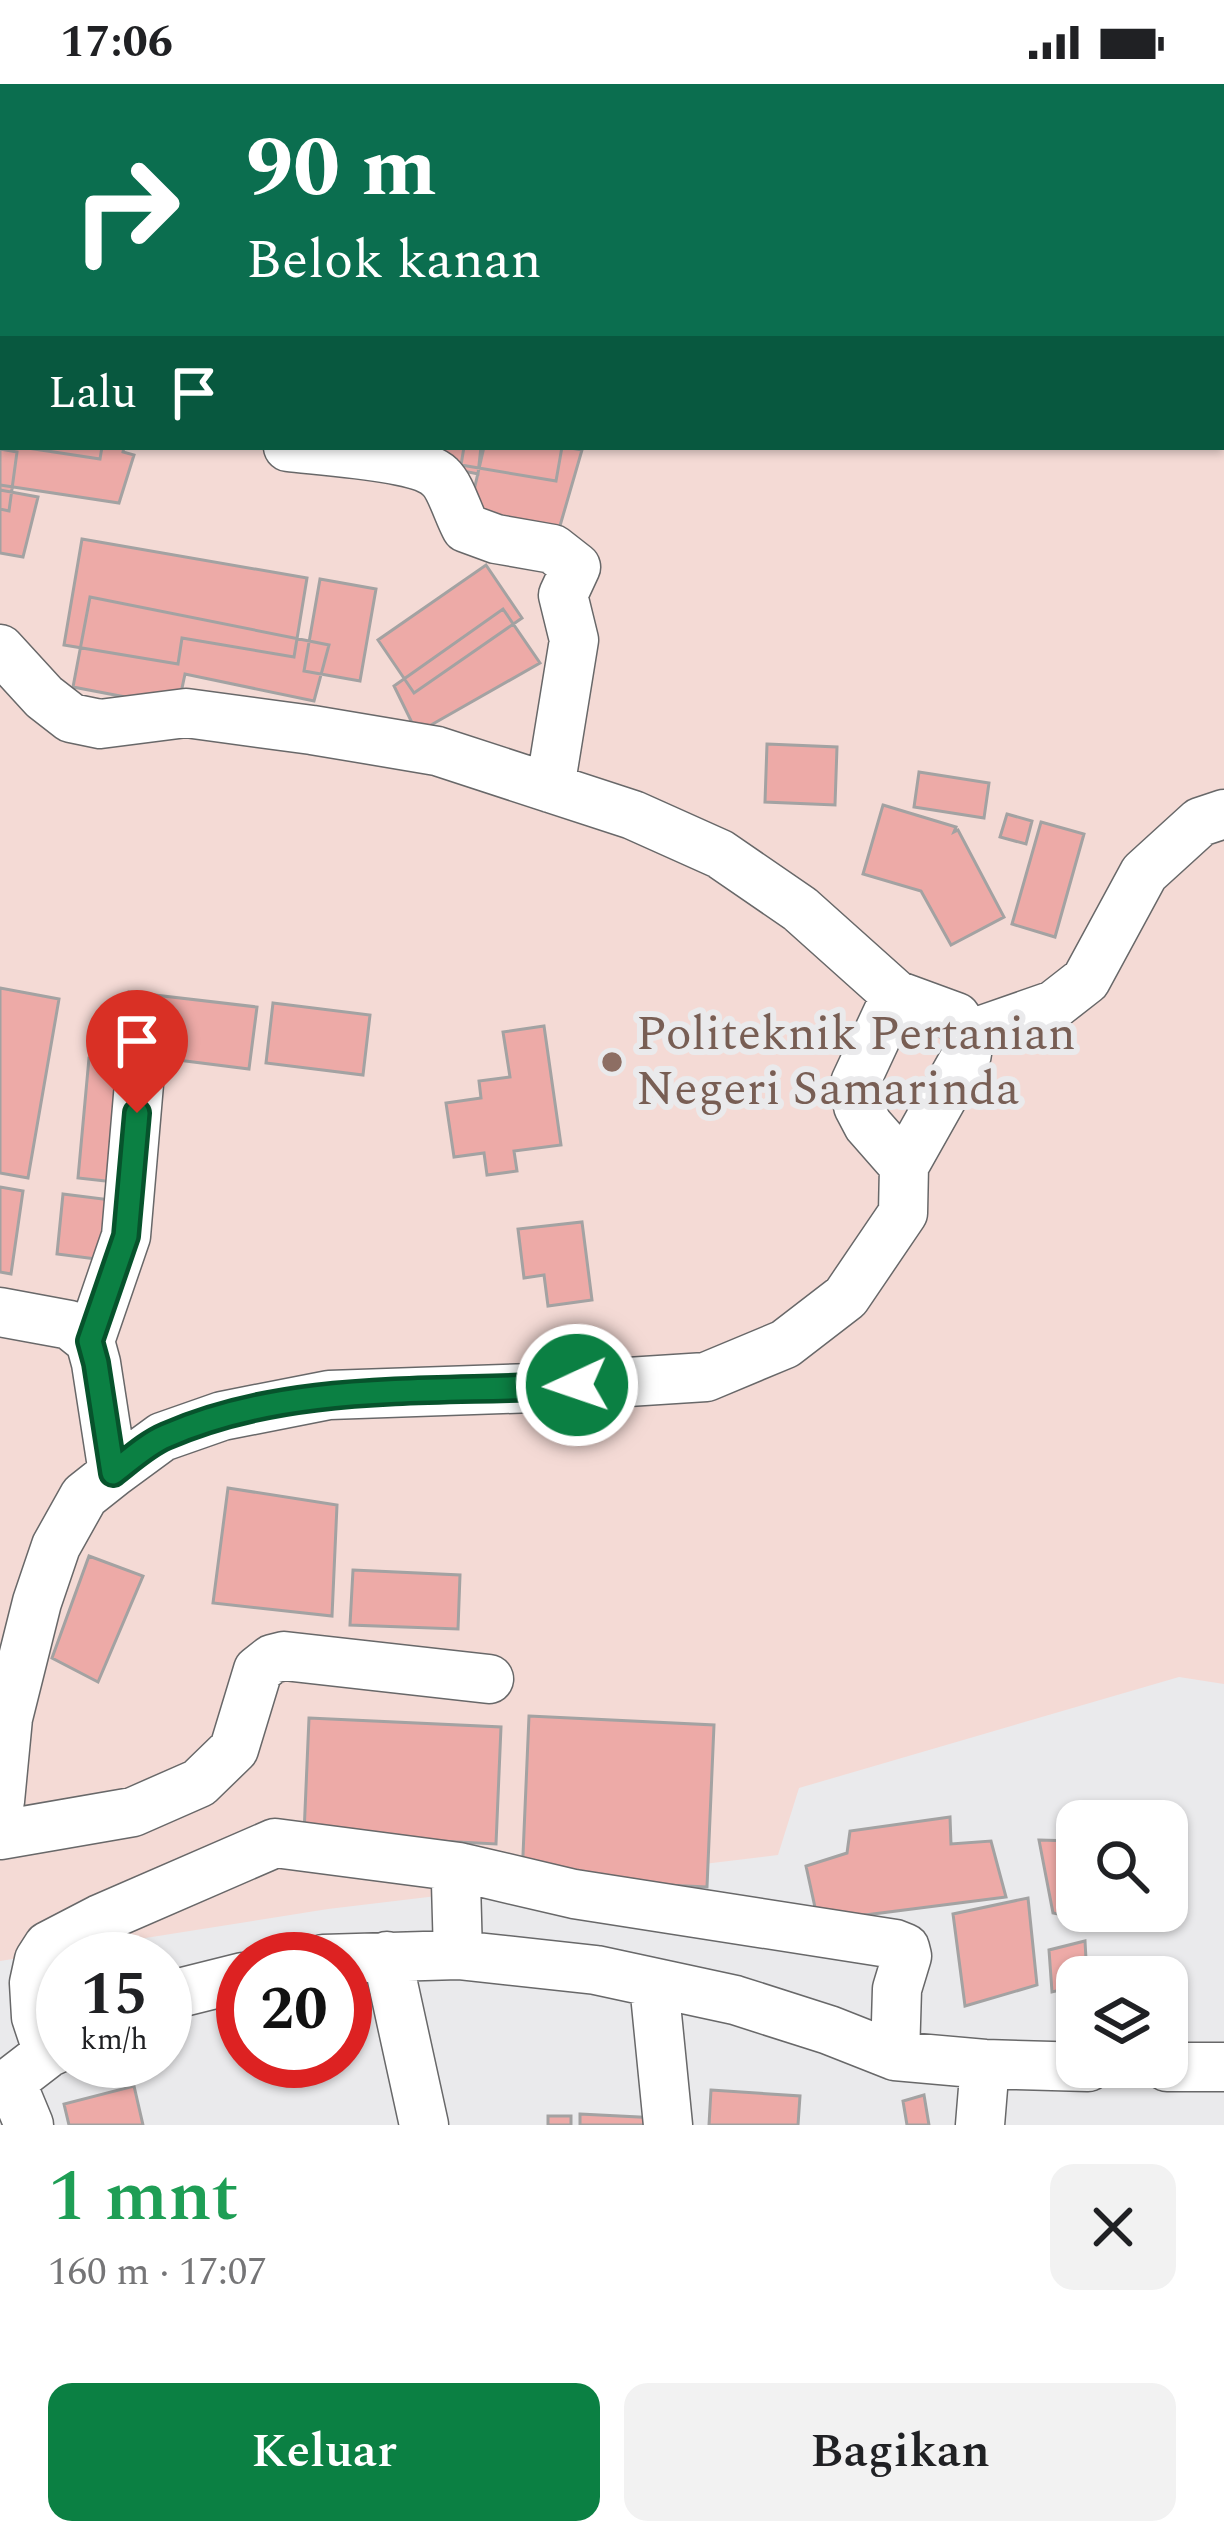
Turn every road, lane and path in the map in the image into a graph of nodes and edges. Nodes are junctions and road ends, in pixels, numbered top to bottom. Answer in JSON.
{"nodes":[{"id":1,"x":312,"y":450,"type":"edge"},
{"id":2,"x":0,"y":649,"type":"edge"},
{"id":3,"x":550,"y":788,"type":"junction"},
{"id":4,"x":1224,"y":814,"type":"edge"},
{"id":5,"x":896,"y":994,"type":"junction"},
{"id":6,"x":968,"y":1035,"type":"junction"},
{"id":7,"x":140,"y":1072,"type":"dead end"},
{"id":8,"x":904,"y":1166,"type":"junction"},
{"id":9,"x":0,"y":1312,"type":"edge"},
{"id":10,"x":90,"y":1341,"type":"junction"},
{"id":11,"x":113,"y":1473,"type":"junction"},
{"id":12,"x":490,"y":1679,"type":"dead end"},
{"id":13,"x":0,"y":1801,"type":"edge"},
{"id":14,"x":0,"y":1834,"type":"edge"},
{"id":15,"x":459,"y":1867,"type":"junction"},
{"id":16,"x":458,"y":1955,"type":"junction"},
{"id":17,"x":387,"y":1956,"type":"junction"},
{"id":18,"x":372,"y":1957,"type":"edge"},
{"id":19,"x":653,"y":1984,"type":"junction"},
{"id":20,"x":895,"y":2056,"type":"junction"},
{"id":21,"x":985,"y":2064,"type":"junction"},
{"id":22,"x":1056,"y":2066,"type":"edge"},
{"id":23,"x":1188,"y":2067,"type":"edge"},
{"id":24,"x":1224,"y":2067,"type":"edge"},
{"id":25,"x":30,"y":2080,"type":"edge"},
{"id":26,"x":424,"y":2125,"type":"edge"},
{"id":27,"x":668,"y":2125,"type":"edge"},
{"id":28,"x":980,"y":2125,"type":"edge"}],
"edges":[{"from":1,"to":3,"type":"street"},
{"from":2,"to":3,"type":"street"},
{"from":3,"to":5,"type":"street"},
{"from":4,"to":6,"type":"street"},
{"from":5,"to":6,"type":"street"},
{"from":5,"to":8,"type":"street"},
{"from":6,"to":8,"type":"street"},
{"from":7,"to":10,"type":"street"},
{"from":8,"to":11,"type":"street"},
{"from":9,"to":10,"type":"street"},
{"from":10,"to":11,"type":"street"},
{"from":11,"to":13,"type":"street"},
{"from":12,"to":14,"type":"street"},
{"from":15,"to":16,"type":"street"},
{"from":15,"to":20,"type":"street"},
{"from":15,"to":25,"type":"street"},
{"from":16,"to":17,"type":"street"},
{"from":16,"to":19,"type":"street"},
{"from":17,"to":18,"type":"street"},
{"from":17,"to":26,"type":"street"},
{"from":19,"to":20,"type":"street"},
{"from":19,"to":27,"type":"street"},
{"from":20,"to":21,"type":"street"},
{"from":21,"to":22,"type":"street"},
{"from":21,"to":28,"type":"street"},
{"from":23,"to":24,"type":"street"}]}
